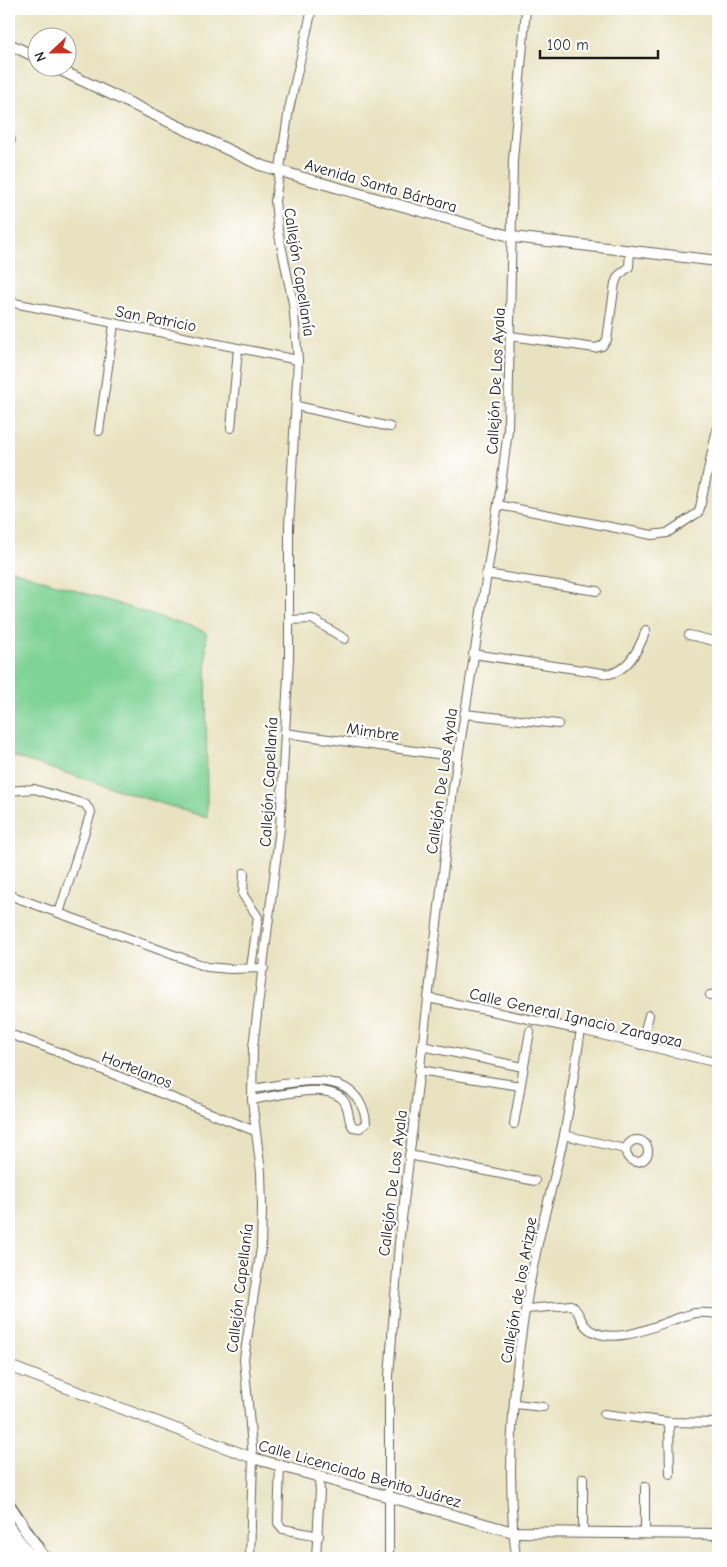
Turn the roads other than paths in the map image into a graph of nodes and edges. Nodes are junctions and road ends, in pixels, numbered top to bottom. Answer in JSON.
{"nodes":[{"id":1,"x":312,"y":9,"type":"edge"},
{"id":2,"x":526,"y":9,"type":"edge"},
{"id":3,"x":9,"y":44,"type":"edge"},
{"id":4,"x":28,"y":53,"type":"edge"},
{"id":5,"x":77,"y":78,"type":"edge"},
{"id":6,"x":279,"y":170,"type":"junction"},
{"id":7,"x":513,"y":237,"type":"junction"},
{"id":8,"x":630,"y":251,"type":"junction"},
{"id":9,"x":718,"y":261,"type":"edge"},
{"id":10,"x":9,"y":302,"type":"edge"},
{"id":11,"x":114,"y":324,"type":"junction"},
{"id":12,"x":511,"y":336,"type":"junction"},
{"id":13,"x":238,"y":349,"type":"junction"},
{"id":14,"x":298,"y":360,"type":"junction"},
{"id":15,"x":297,"y":406,"type":"junction"},
{"id":16,"x":718,"y":424,"type":"edge"},
{"id":17,"x":390,"y":427,"type":"dead end"},
{"id":18,"x":231,"y":428,"type":"dead end"},
{"id":19,"x":99,"y":431,"type":"dead end"},
{"id":20,"x":498,"y":506,"type":"junction"},
{"id":21,"x":486,"y":574,"type":"junction"},
{"id":22,"x":597,"y":591,"type":"dead end"},
{"id":23,"x":289,"y":620,"type":"junction"},
{"id":24,"x":646,"y":630,"type":"dead end"},
{"id":25,"x":689,"y":635,"type":"dead end"},
{"id":26,"x":345,"y":639,"type":"dead end"},
{"id":27,"x":718,"y":642,"type":"edge"},
{"id":28,"x":473,"y":654,"type":"junction"},
{"id":29,"x":464,"y":714,"type":"junction"},
{"id":30,"x":558,"y":724,"type":"dead end"},
{"id":31,"x":285,"y":733,"type":"junction"},
{"id":32,"x":458,"y":757,"type":"junction"},
{"id":33,"x":9,"y":791,"type":"edge"},
{"id":34,"x":244,"y":873,"type":"dead end"},
{"id":35,"x":9,"y":894,"type":"edge"},
{"id":36,"x":59,"y":913,"type":"junction"},
{"id":37,"x":250,"y":968,"type":"junction"},
{"id":38,"x":264,"y":968,"type":"junction"},
{"id":39,"x":428,"y":998,"type":"junction"},
{"id":40,"x":650,"y":1015,"type":"dead end"},
{"id":41,"x":581,"y":1030,"type":"junction"},
{"id":42,"x":530,"y":1031,"type":"dead end"},
{"id":43,"x":9,"y":1034,"type":"edge"},
{"id":44,"x":641,"y":1045,"type":"junction"},
{"id":45,"x":422,"y":1046,"type":"junction"},
{"id":46,"x":718,"y":1063,"type":"edge"},
{"id":47,"x":523,"y":1067,"type":"junction"},
{"id":48,"x":419,"y":1070,"type":"junction"},
{"id":49,"x":282,"y":1086,"type":"junction"},
{"id":50,"x":520,"y":1086,"type":"junction"},
{"id":51,"x":252,"y":1089,"type":"junction"},
{"id":52,"x":282,"y":1095,"type":"junction"},
{"id":53,"x":252,"y":1100,"type":"junction"},
{"id":54,"x":514,"y":1124,"type":"dead end"},
{"id":55,"x":255,"y":1131,"type":"junction"},
{"id":56,"x":564,"y":1135,"type":"junction"},
{"id":57,"x":625,"y":1149,"type":"dead end"},
{"id":58,"x":409,"y":1155,"type":"junction"},
{"id":59,"x":535,"y":1181,"type":"dead end"},
{"id":60,"x":527,"y":1309,"type":"junction"},
{"id":61,"x":718,"y":1314,"type":"edge"},
{"id":62,"x":9,"y":1366,"type":"edge"},
{"id":63,"x":515,"y":1404,"type":"junction"},
{"id":64,"x":543,"y":1406,"type":"dead end"},
{"id":65,"x":604,"y":1414,"type":"dead end"},
{"id":66,"x":668,"y":1422,"type":"junction"},
{"id":67,"x":718,"y":1423,"type":"edge"},
{"id":68,"x":253,"y":1458,"type":"junction"},
{"id":69,"x":280,"y":1465,"type":"junction"},
{"id":70,"x":670,"y":1474,"type":"dead end"},
{"id":71,"x":318,"y":1475,"type":"junction"},
{"id":72,"x":583,"y":1478,"type":"dead end"},
{"id":73,"x":645,"y":1487,"type":"dead end"},
{"id":74,"x":388,"y":1495,"type":"junction"},
{"id":75,"x":9,"y":1505,"type":"edge"},
{"id":76,"x":12,"y":1525,"type":"edge"},
{"id":77,"x":513,"y":1532,"type":"junction"},
{"id":78,"x":583,"y":1533,"type":"junction"},
{"id":79,"x":646,"y":1533,"type":"junction"},
{"id":80,"x":718,"y":1534,"type":"edge"},
{"id":81,"x":319,"y":1536,"type":"junction"},
{"id":82,"x":22,"y":1558,"type":"edge"},
{"id":83,"x":32,"y":1558,"type":"edge"},
{"id":84,"x":44,"y":1558,"type":"edge"},
{"id":85,"x":50,"y":1558,"type":"edge"},
{"id":86,"x":250,"y":1558,"type":"edge"},
{"id":87,"x":316,"y":1558,"type":"edge"},
{"id":88,"x":388,"y":1558,"type":"edge"},
{"id":89,"x":516,"y":1558,"type":"edge"}],
"edges":[{"from":1,"to":6,"type":"street","name":"Callejón Capellanía"},
{"from":2,"to":7,"type":"street","name":"Callejón De Los Ayala"},
{"from":3,"to":4,"type":"street"},
{"from":5,"to":6,"type":"street","name":"Avenida Santa Bárbara"},
{"from":6,"to":7,"type":"street","name":"Avenida Santa Bárbara"},
{"from":6,"to":14,"type":"street","name":"Callejón Capellanía"},
{"from":7,"to":8,"type":"street","name":"Avenida Santa Bárbara"},
{"from":7,"to":12,"type":"street","name":"Callejón De Los Ayala"},
{"from":8,"to":9,"type":"street","name":"Avenida Santa Bárbara"},
{"from":8,"to":12,"type":"street"},
{"from":10,"to":11,"type":"street","name":"San Patricio"},
{"from":11,"to":13,"type":"street","name":"San Patricio"},
{"from":11,"to":19,"type":"street"},
{"from":12,"to":20,"type":"street","name":"Callejón De Los Ayala"},
{"from":13,"to":14,"type":"street","name":"San Patricio"},
{"from":13,"to":18,"type":"street"},
{"from":14,"to":15,"type":"street","name":"Callejón Capellanía"},
{"from":15,"to":17,"type":"street"},
{"from":15,"to":23,"type":"street","name":"Callejón Capellanía"},
{"from":16,"to":20,"type":"street"},
{"from":20,"to":21,"type":"street","name":"Callejón De Los Ayala"},
{"from":21,"to":22,"type":"street"},
{"from":21,"to":28,"type":"street","name":"Callejón De Los Ayala"},
{"from":23,"to":26,"type":"street"},
{"from":23,"to":31,"type":"street","name":"Callejón Capellanía"},
{"from":24,"to":28,"type":"street"},
{"from":25,"to":27,"type":"street"},
{"from":28,"to":29,"type":"street","name":"Callejón De Los Ayala"},
{"from":29,"to":30,"type":"street"},
{"from":29,"to":32,"type":"street","name":"Callejón De Los Ayala"},
{"from":31,"to":32,"type":"street","name":"Mimbre"},
{"from":31,"to":38,"type":"street","name":"Callejón Capellanía"},
{"from":32,"to":39,"type":"street","name":"Callejón De Los Ayala"},
{"from":33,"to":36,"type":"street"},
{"from":34,"to":37,"type":"street"},
{"from":35,"to":36,"type":"street"},
{"from":36,"to":37,"type":"street"},
{"from":37,"to":38,"type":"street"},
{"from":38,"to":51,"type":"street","name":"Callejón Capellanía"},
{"from":39,"to":41,"type":"street","name":"Calle General Ignacio Zaragoza"},
{"from":39,"to":45,"type":"street","name":"Callejón De Los Ayala"},
{"from":40,"to":44,"type":"street"},
{"from":41,"to":44,"type":"street","name":"Calle General Ignacio Zaragoza"},
{"from":41,"to":56,"type":"street","name":"Callejón de los Arizpe"},
{"from":42,"to":47,"type":"street"},
{"from":43,"to":55,"type":"street","name":"Hortelanos"},
{"from":44,"to":46,"type":"street","name":"Calle General Ignacio Zaragoza"},
{"from":45,"to":47,"type":"street"},
{"from":45,"to":48,"type":"street","name":"Callejón De Los Ayala"},
{"from":47,"to":50,"type":"street"},
{"from":48,"to":50,"type":"street"},
{"from":48,"to":58,"type":"street","name":"Callejón De Los Ayala"},
{"from":49,"to":51,"type":"street"},
{"from":49,"to":52,"type":"street"},
{"from":49,"to":52,"type":"street"},
{"from":50,"to":54,"type":"street"},
{"from":51,"to":53,"type":"street","name":"Callejón Capellanía"},
{"from":52,"to":53,"type":"street"},
{"from":53,"to":55,"type":"street","name":"Callejón Capellanía"},
{"from":55,"to":68,"type":"street","name":"Callejón Capellanía"},
{"from":56,"to":57,"type":"street"},
{"from":56,"to":60,"type":"street","name":"Callejón de los Arizpe"},
{"from":58,"to":59,"type":"street"},
{"from":58,"to":74,"type":"street","name":"Callejón De Los Ayala"},
{"from":60,"to":61,"type":"street"},
{"from":60,"to":63,"type":"street","name":"Callejón de los Arizpe"},
{"from":62,"to":68,"type":"street","name":"Calle Licenciado Benito Juárez"},
{"from":63,"to":64,"type":"street"},
{"from":63,"to":77,"type":"street","name":"Callejón de los Arizpe"},
{"from":65,"to":66,"type":"street"},
{"from":66,"to":67,"type":"street"},
{"from":66,"to":70,"type":"street"},
{"from":68,"to":69,"type":"street","name":"Calle Licenciado Benito Juárez"},
{"from":68,"to":86,"type":"street","name":"Callejón Capellanía"},
{"from":69,"to":71,"type":"street","name":"Calle Licenciado Benito Juárez"},
{"from":69,"to":81,"type":"street"},
{"from":71,"to":74,"type":"street","name":"Calle Licenciado Benito Juárez"},
{"from":71,"to":81,"type":"street"},
{"from":72,"to":78,"type":"street"},
{"from":73,"to":79,"type":"street"},
{"from":74,"to":77,"type":"street","name":"Calle Licenciado Benito Juárez"},
{"from":74,"to":88,"type":"street","name":"Callejón De Los Ayala"},
{"from":75,"to":76,"type":"main road"},
{"from":76,"to":82,"type":"street"},
{"from":76,"to":83,"type":"main road"},
{"from":76,"to":84,"type":"main road"},
{"from":76,"to":85,"type":"street"},
{"from":77,"to":78,"type":"street","name":"Calle Licenciado Benito Juárez"},
{"from":77,"to":89,"type":"street","name":"Callejón de los Arizpe"},
{"from":78,"to":79,"type":"street","name":"Calle Licenciado Benito Juárez"},
{"from":79,"to":80,"type":"street","name":"Calle Licenciado Benito Juárez"},
{"from":81,"to":87,"type":"street"}]}
